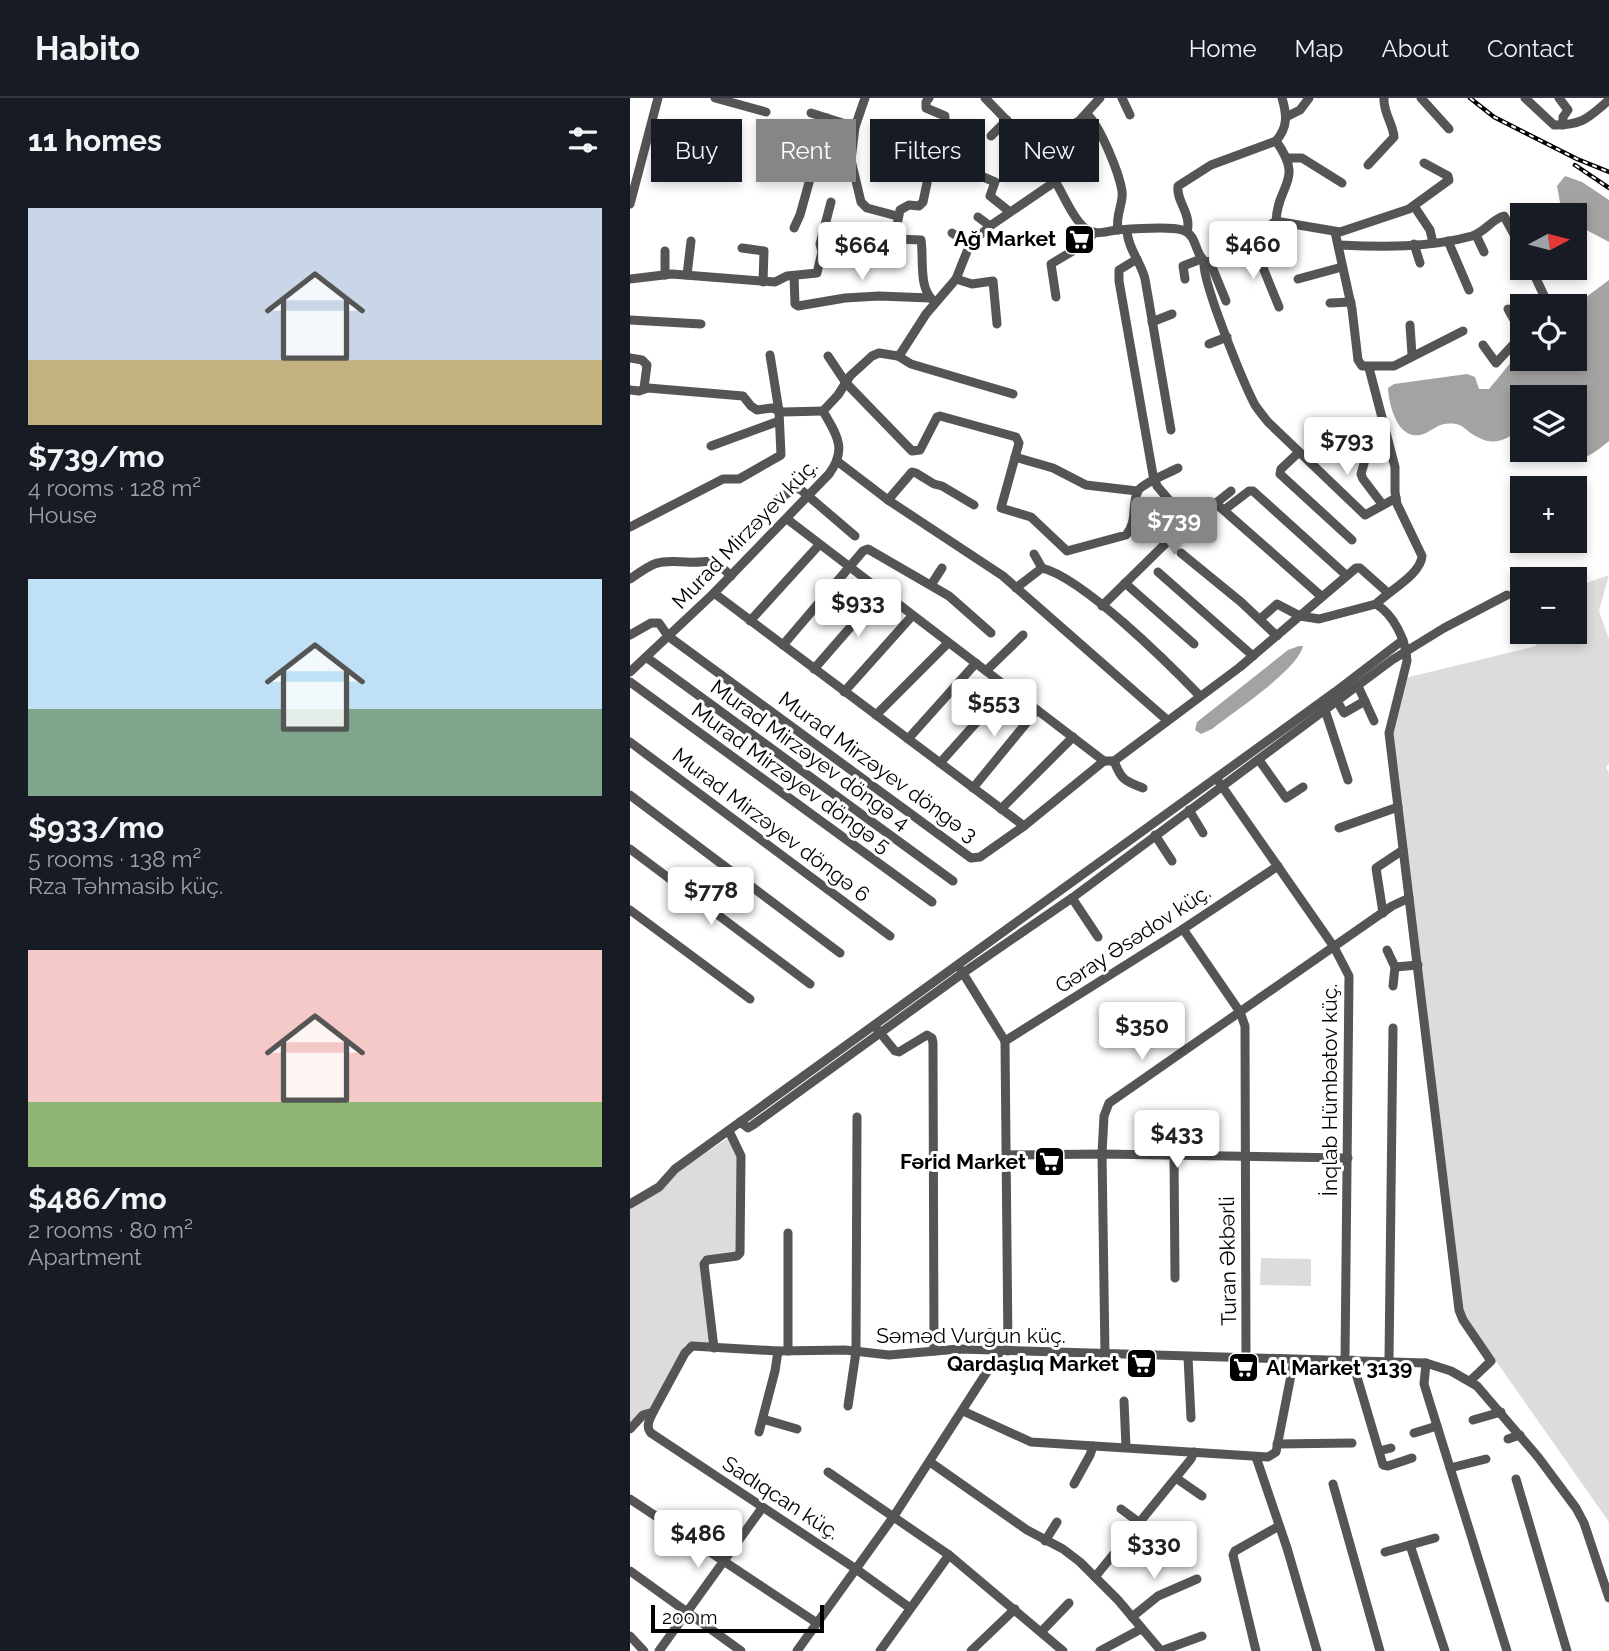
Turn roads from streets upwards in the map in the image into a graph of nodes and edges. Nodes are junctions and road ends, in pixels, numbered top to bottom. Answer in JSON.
{"nodes":[{"id":1,"x":658,"y":98,"type":"edge"},
{"id":2,"x":715,"y":98,"type":"edge"},
{"id":3,"x":865,"y":98,"type":"edge"},
{"id":4,"x":929,"y":98,"type":"edge"},
{"id":5,"x":985,"y":98,"type":"edge"},
{"id":6,"x":1098,"y":98,"type":"edge"},
{"id":7,"x":1122,"y":98,"type":"edge"},
{"id":8,"x":1282,"y":98,"type":"edge"},
{"id":9,"x":1309,"y":98,"type":"edge"},
{"id":10,"x":1384,"y":98,"type":"edge"},
{"id":11,"x":1421,"y":98,"type":"edge"},
{"id":12,"x":1525,"y":98,"type":"edge"},
{"id":13,"x":1559,"y":98,"type":"edge"},
{"id":14,"x":1604,"y":101,"type":"edge"},
{"id":15,"x":766,"y":112,"type":"dead end"},
{"id":16,"x":811,"y":113,"type":"dead end"},
{"id":17,"x":1087,"y":114,"type":"junction"},
{"id":18,"x":1130,"y":116,"type":"dead end"},
{"id":19,"x":1286,"y":117,"type":"junction"},
{"id":20,"x":827,"y":118,"type":"joint"},
{"id":21,"x":830,"y":119,"type":"edge"},
{"id":22,"x":1006,"y":119,"type":"edge"},
{"id":23,"x":1081,"y":119,"type":"edge"},
{"id":24,"x":856,"y":124,"type":"edge"},
{"id":25,"x":1563,"y":125,"type":"junction"},
{"id":26,"x":999,"y":128,"type":"edge"},
{"id":27,"x":1450,"y":130,"type":"dead end"},
{"id":28,"x":991,"y":136,"type":"dead end"},
{"id":29,"x":1276,"y":141,"type":"junction"},
{"id":30,"x":1288,"y":158,"type":"junction"},
{"id":31,"x":1424,"y":163,"type":"dead end"},
{"id":32,"x":1368,"y":165,"type":"dead end"},
{"id":33,"x":985,"y":178,"type":"edge"},
{"id":34,"x":856,"y":181,"type":"edge"},
{"id":35,"x":809,"y":182,"type":"edge"},
{"id":36,"x":1055,"y":182,"type":"edge"},
{"id":37,"x":1057,"y":182,"type":"edge"},
{"id":38,"x":1342,"y":183,"type":"dead end"},
{"id":39,"x":831,"y":202,"type":"dead end"},
{"id":40,"x":630,"y":204,"type":"edge"},
{"id":41,"x":1414,"y":206,"type":"junction"},
{"id":42,"x":1010,"y":212,"type":"junction"},
{"id":43,"x":897,"y":216,"type":"junction"},
{"id":44,"x":978,"y":217,"type":"dead end"},
{"id":45,"x":1276,"y":222,"type":"junction"},
{"id":46,"x":990,"y":226,"type":"junction"},
{"id":47,"x":1510,"y":227,"type":"edge"},
{"id":48,"x":794,"y":228,"type":"dead end"},
{"id":49,"x":1122,"y":230,"type":"junction"},
{"id":50,"x":1187,"y":232,"type":"junction"},
{"id":51,"x":1335,"y":232,"type":"junction"},
{"id":52,"x":952,"y":233,"type":"dead end"},
{"id":53,"x":1094,"y":233,"type":"junction"},
{"id":54,"x":1476,"y":235,"type":"junction"},
{"id":55,"x":896,"y":239,"type":"junction"},
{"id":56,"x":691,"y":241,"type":"dead end"},
{"id":57,"x":1448,"y":241,"type":"junction"},
{"id":58,"x":1253,"y":243,"type":"junction"},
{"id":59,"x":1433,"y":243,"type":"junction"},
{"id":60,"x":970,"y":244,"type":"junction"},
{"id":61,"x":1414,"y":244,"type":"junction"},
{"id":62,"x":1339,"y":245,"type":"junction"},
{"id":63,"x":742,"y":248,"type":"dead end"},
{"id":64,"x":665,"y":251,"type":"dead end"},
{"id":65,"x":822,"y":252,"type":"junction"},
{"id":66,"x":1484,"y":252,"type":"dead end"},
{"id":67,"x":1138,"y":259,"type":"junction"},
{"id":68,"x":1205,"y":261,"type":"junction"},
{"id":69,"x":1420,"y":264,"type":"dead end"},
{"id":70,"x":1342,"y":267,"type":"junction"},
{"id":71,"x":665,"y":275,"type":"junction"},
{"id":72,"x":687,"y":275,"type":"junction"},
{"id":73,"x":794,"y":276,"type":"junction"},
{"id":74,"x":630,"y":279,"type":"edge"},
{"id":75,"x":956,"y":279,"type":"junction"},
{"id":76,"x":1185,"y":279,"type":"dead end"},
{"id":77,"x":1298,"y":279,"type":"dead end"},
{"id":78,"x":763,"y":282,"type":"junction"},
{"id":79,"x":1469,"y":290,"type":"dead end"},
{"id":80,"x":1056,"y":297,"type":"dead end"},
{"id":81,"x":933,"y":300,"type":"junction"},
{"id":82,"x":1226,"y":301,"type":"dead end"},
{"id":83,"x":1351,"y":302,"type":"junction"},
{"id":84,"x":1330,"y":303,"type":"dead end"},
{"id":85,"x":1279,"y":307,"type":"dead end"},
{"id":86,"x":1507,"y":309,"type":"dead end"},
{"id":87,"x":1172,"y":314,"type":"dead end"},
{"id":88,"x":1510,"y":314,"type":"edge"},
{"id":89,"x":630,"y":320,"type":"edge"},
{"id":90,"x":1152,"y":321,"type":"junction"},
{"id":91,"x":701,"y":324,"type":"dead end"},
{"id":92,"x":997,"y":324,"type":"dead end"},
{"id":93,"x":1410,"y":325,"type":"dead end"},
{"id":94,"x":1463,"y":331,"type":"dead end"},
{"id":95,"x":1227,"y":337,"type":"junction"},
{"id":96,"x":1209,"y":344,"type":"dead end"},
{"id":97,"x":1483,"y":345,"type":"dead end"},
{"id":98,"x":1510,"y":347,"type":"edge"},
{"id":99,"x":770,"y":355,"type":"dead end"},
{"id":100,"x":1412,"y":355,"type":"junction"},
{"id":101,"x":828,"y":356,"type":"dead end"},
{"id":102,"x":898,"y":356,"type":"junction"},
{"id":103,"x":630,"y":358,"type":"edge"},
{"id":104,"x":1369,"y":368,"type":"junction"},
{"id":105,"x":846,"y":383,"type":"junction"},
{"id":106,"x":645,"y":388,"type":"junction"},
{"id":107,"x":630,"y":390,"type":"edge"},
{"id":108,"x":1013,"y":394,"type":"dead end"},
{"id":109,"x":823,"y":411,"type":"junction"},
{"id":110,"x":779,"y":416,"type":"junction"},
{"id":111,"x":1171,"y":430,"type":"dead end"},
{"id":112,"x":1384,"y":430,"type":"junction"},
{"id":113,"x":1339,"y":432,"type":"dead end"},
{"id":114,"x":711,"y":446,"type":"dead end"},
{"id":115,"x":1356,"y":447,"type":"junction"},
{"id":116,"x":1298,"y":453,"type":"junction"},
{"id":117,"x":1015,"y":457,"type":"junction"},
{"id":118,"x":837,"y":461,"type":"junction"},
{"id":119,"x":1178,"y":468,"type":"dead end"},
{"id":120,"x":1154,"y":481,"type":"junction"},
{"id":121,"x":1137,"y":491,"type":"junction"},
{"id":122,"x":1231,"y":491,"type":"dead end"},
{"id":123,"x":807,"y":497,"type":"junction"},
{"id":124,"x":1396,"y":498,"type":"junction"},
{"id":125,"x":776,"y":500,"type":"dead end"},
{"id":126,"x":888,"y":500,"type":"junction"},
{"id":127,"x":1169,"y":500,"type":"dead end"},
{"id":128,"x":1382,"y":504,"type":"junction"},
{"id":129,"x":974,"y":505,"type":"dead end"},
{"id":130,"x":1220,"y":507,"type":"junction"},
{"id":131,"x":787,"y":519,"type":"junction"},
{"id":132,"x":630,"y":527,"type":"edge"},
{"id":133,"x":855,"y":536,"type":"dead end"},
{"id":134,"x":1352,"y":540,"type":"dead end"},
{"id":135,"x":819,"y":545,"type":"junction"},
{"id":136,"x":1181,"y":553,"type":"dead end"},
{"id":137,"x":1034,"y":554,"type":"dead end"},
{"id":138,"x":849,"y":567,"type":"junction"},
{"id":139,"x":942,"y":568,"type":"dead end"},
{"id":140,"x":1042,"y":568,"type":"junction"},
{"id":141,"x":1158,"y":572,"type":"dead end"},
{"id":142,"x":1346,"y":575,"type":"junction"},
{"id":143,"x":731,"y":576,"type":"junction"},
{"id":144,"x":630,"y":579,"type":"edge"},
{"id":145,"x":1125,"y":583,"type":"junction"},
{"id":146,"x":931,"y":585,"type":"junction"},
{"id":147,"x":1016,"y":588,"type":"junction"},
{"id":148,"x":881,"y":592,"type":"junction"},
{"id":149,"x":1387,"y":592,"type":"junction"},
{"id":150,"x":714,"y":593,"type":"junction"},
{"id":151,"x":1507,"y":595,"type":"dead end"},
{"id":152,"x":1321,"y":596,"type":"junction"},
{"id":153,"x":1376,"y":604,"type":"junction"},
{"id":154,"x":1102,"y":606,"type":"junction"},
{"id":155,"x":912,"y":616,"type":"junction"},
{"id":156,"x":1300,"y":616,"type":"junction"},
{"id":157,"x":1260,"y":619,"type":"junction"},
{"id":158,"x":750,"y":621,"type":"junction"},
{"id":159,"x":991,"y":632,"type":"dead end"},
{"id":160,"x":630,"y":635,"type":"edge"},
{"id":161,"x":1023,"y":635,"type":"dead end"},
{"id":162,"x":1277,"y":635,"type":"junction"},
{"id":163,"x":668,"y":636,"type":"junction"},
{"id":164,"x":1403,"y":640,"type":"junction"},
{"id":165,"x":948,"y":643,"type":"junction"},
{"id":166,"x":1194,"y":644,"type":"dead end"},
{"id":167,"x":783,"y":645,"type":"junction"},
{"id":168,"x":1407,"y":650,"type":"junction"},
{"id":169,"x":1253,"y":656,"type":"junction"},
{"id":170,"x":646,"y":657,"type":"junction"},
{"id":171,"x":976,"y":663,"type":"junction"},
{"id":172,"x":814,"y":669,"type":"junction"},
{"id":173,"x":987,"y":670,"type":"junction"},
{"id":174,"x":630,"y":672,"type":"edge"},
{"id":175,"x":630,"y":682,"type":"edge"},
{"id":176,"x":1358,"y":686,"type":"junction"},
{"id":177,"x":1008,"y":687,"type":"junction"},
{"id":178,"x":844,"y":692,"type":"junction"},
{"id":179,"x":1200,"y":696,"type":"junction"},
{"id":180,"x":1337,"y":701,"type":"junction"},
{"id":181,"x":1365,"y":701,"type":"junction"},
{"id":182,"x":1325,"y":709,"type":"junction"},
{"id":183,"x":1037,"y":710,"type":"junction"},
{"id":184,"x":876,"y":715,"type":"junction"},
{"id":185,"x":1167,"y":720,"type":"junction"},
{"id":186,"x":1374,"y":721,"type":"dead end"},
{"id":187,"x":1073,"y":737,"type":"junction"},
{"id":188,"x":908,"y":739,"type":"junction"},
{"id":189,"x":630,"y":742,"type":"edge"},
{"id":190,"x":1259,"y":760,"type":"junction"},
{"id":191,"x":1109,"y":761,"type":"junction"},
{"id":192,"x":940,"y":763,"type":"junction"},
{"id":193,"x":1216,"y":777,"type":"junction"},
{"id":194,"x":1348,"y":780,"type":"dead end"},
{"id":195,"x":1222,"y":786,"type":"junction"},
{"id":196,"x":1303,"y":787,"type":"dead end"},
{"id":197,"x":973,"y":788,"type":"junction"},
{"id":198,"x":1143,"y":788,"type":"dead end"},
{"id":199,"x":630,"y":795,"type":"edge"},
{"id":200,"x":1398,"y":807,"type":"junction"},
{"id":201,"x":1001,"y":809,"type":"junction"},
{"id":202,"x":1189,"y":810,"type":"junction"},
{"id":203,"x":1024,"y":826,"type":"junction"},
{"id":204,"x":1339,"y":828,"type":"dead end"},
{"id":205,"x":1203,"y":833,"type":"dead end"},
{"id":206,"x":1155,"y":835,"type":"junction"},
{"id":207,"x":630,"y":849,"type":"edge"},
{"id":208,"x":1404,"y":850,"type":"junction"},
{"id":209,"x":1107,"y":855,"type":"junction"},
{"id":210,"x":1172,"y":861,"type":"dead end"},
{"id":211,"x":1114,"y":866,"type":"junction"},
{"id":212,"x":1278,"y":866,"type":"junction"},
{"id":213,"x":953,"y":881,"type":"dead end"},
{"id":214,"x":1072,"y":898,"type":"junction"},
{"id":215,"x":1409,"y":898,"type":"junction"},
{"id":216,"x":932,"y":902,"type":"dead end"},
{"id":217,"x":630,"y":910,"type":"edge"},
{"id":218,"x":1383,"y":913,"type":"junction"},
{"id":219,"x":1183,"y":929,"type":"junction"},
{"id":220,"x":890,"y":936,"type":"dead end"},
{"id":221,"x":1098,"y":937,"type":"dead end"},
{"id":222,"x":1334,"y":947,"type":"junction"},
{"id":223,"x":1388,"y":950,"type":"dead end"},
{"id":224,"x":840,"y":953,"type":"dead end"},
{"id":225,"x":1418,"y":965,"type":"junction"},
{"id":226,"x":1395,"y":967,"type":"junction"},
{"id":227,"x":961,"y":969,"type":"junction"},
{"id":228,"x":810,"y":984,"type":"dead end"},
{"id":229,"x":1392,"y":986,"type":"dead end"},
{"id":230,"x":750,"y":999,"type":"dead end"},
{"id":231,"x":1240,"y":1012,"type":"junction"},
{"id":232,"x":874,"y":1026,"type":"junction"},
{"id":233,"x":1393,"y":1028,"type":"dead end"},
{"id":234,"x":881,"y":1033,"type":"junction"},
{"id":235,"x":1005,"y":1041,"type":"junction"},
{"id":236,"x":819,"y":1064,"type":"junction"},
{"id":237,"x":826,"y":1072,"type":"junction"},
{"id":238,"x":857,"y":1118,"type":"dead end"},
{"id":239,"x":740,"y":1122,"type":"junction"},
{"id":240,"x":729,"y":1131,"type":"junction"},
{"id":241,"x":1102,"y":1154,"type":"junction"},
{"id":242,"x":1006,"y":1155,"type":"junction"},
{"id":243,"x":1174,"y":1155,"type":"junction"},
{"id":244,"x":1244,"y":1157,"type":"junction"},
{"id":245,"x":1348,"y":1158,"type":"junction"},
{"id":246,"x":630,"y":1204,"type":"edge"},
{"id":247,"x":788,"y":1233,"type":"dead end"},
{"id":248,"x":1175,"y":1278,"type":"dead end"},
{"id":249,"x":714,"y":1348,"type":"junction"},
{"id":250,"x":1005,"y":1350,"type":"junction"},
{"id":251,"x":778,"y":1351,"type":"junction"},
{"id":252,"x":788,"y":1351,"type":"junction"},
{"id":253,"x":934,"y":1351,"type":"junction"},
{"id":254,"x":856,"y":1352,"type":"junction"},
{"id":255,"x":1105,"y":1354,"type":"junction"},
{"id":256,"x":1188,"y":1357,"type":"junction"},
{"id":257,"x":1246,"y":1358,"type":"junction"},
{"id":258,"x":1294,"y":1360,"type":"junction"},
{"id":259,"x":1349,"y":1360,"type":"junction"},
{"id":260,"x":1389,"y":1360,"type":"junction"},
{"id":261,"x":1426,"y":1363,"type":"junction"},
{"id":262,"x":1470,"y":1381,"type":"junction"},
{"id":263,"x":1124,"y":1401,"type":"dead end"},
{"id":264,"x":848,"y":1406,"type":"dead end"},
{"id":265,"x":963,"y":1411,"type":"junction"},
{"id":266,"x":653,"y":1412,"type":"junction"},
{"id":267,"x":1501,"y":1412,"type":"junction"},
{"id":268,"x":1191,"y":1418,"type":"dead end"},
{"id":269,"x":763,"y":1419,"type":"junction"},
{"id":270,"x":1473,"y":1420,"type":"dead end"},
{"id":271,"x":1437,"y":1426,"type":"junction"},
{"id":272,"x":797,"y":1429,"type":"dead end"},
{"id":273,"x":630,"y":1430,"type":"edge"},
{"id":274,"x":759,"y":1432,"type":"dead end"},
{"id":275,"x":1414,"y":1433,"type":"dead end"},
{"id":276,"x":1520,"y":1435,"type":"junction"},
{"id":277,"x":1508,"y":1440,"type":"dead end"},
{"id":278,"x":1352,"y":1443,"type":"dead end"},
{"id":279,"x":1277,"y":1444,"type":"junction"},
{"id":280,"x":1093,"y":1446,"type":"junction"},
{"id":281,"x":1126,"y":1447,"type":"junction"},
{"id":282,"x":1391,"y":1448,"type":"dead end"},
{"id":283,"x":1379,"y":1451,"type":"junction"},
{"id":284,"x":1194,"y":1452,"type":"junction"},
{"id":285,"x":1256,"y":1457,"type":"junction"},
{"id":286,"x":1412,"y":1458,"type":"dead end"},
{"id":287,"x":1486,"y":1459,"type":"dead end"},
{"id":288,"x":930,"y":1462,"type":"junction"},
{"id":289,"x":1450,"y":1468,"type":"junction"},
{"id":290,"x":828,"y":1472,"type":"dead end"},
{"id":291,"x":1176,"y":1478,"type":"junction"},
{"id":292,"x":1516,"y":1479,"type":"dead end"},
{"id":293,"x":1074,"y":1484,"type":"dead end"},
{"id":294,"x":1333,"y":1484,"type":"dead end"},
{"id":295,"x":1202,"y":1496,"type":"dead end"},
{"id":296,"x":630,"y":1499,"type":"edge"},
{"id":297,"x":762,"y":1508,"type":"junction"},
{"id":298,"x":1121,"y":1509,"type":"dead end"},
{"id":299,"x":894,"y":1516,"type":"junction"},
{"id":300,"x":1057,"y":1522,"type":"dead end"},
{"id":301,"x":1140,"y":1524,"type":"junction"},
{"id":302,"x":1279,"y":1526,"type":"junction"},
{"id":303,"x":1133,"y":1532,"type":"junction"},
{"id":304,"x":1435,"y":1538,"type":"dead end"},
{"id":305,"x":1045,"y":1541,"type":"junction"},
{"id":306,"x":1149,"y":1545,"type":"dead end"},
{"id":307,"x":1410,"y":1545,"type":"junction"},
{"id":308,"x":1385,"y":1552,"type":"dead end"},
{"id":309,"x":949,"y":1555,"type":"junction"},
{"id":310,"x":724,"y":1559,"type":"junction"},
{"id":311,"x":856,"y":1569,"type":"junction"},
{"id":312,"x":630,"y":1571,"type":"edge"},
{"id":313,"x":1096,"y":1577,"type":"junction"},
{"id":314,"x":1197,"y":1579,"type":"dead end"},
{"id":315,"x":1609,"y":1598,"type":"edge"},
{"id":316,"x":1069,"y":1603,"type":"dead end"},
{"id":317,"x":910,"y":1608,"type":"junction"},
{"id":318,"x":1015,"y":1609,"type":"junction"},
{"id":319,"x":686,"y":1612,"type":"junction"},
{"id":320,"x":1132,"y":1617,"type":"junction"},
{"id":321,"x":817,"y":1623,"type":"junction"},
{"id":322,"x":1141,"y":1629,"type":"junction"},
{"id":323,"x":1041,"y":1632,"type":"junction"},
{"id":324,"x":630,"y":1636,"type":"edge"},
{"id":325,"x":1202,"y":1636,"type":"dead end"},
{"id":326,"x":644,"y":1651,"type":"edge"},
{"id":327,"x":659,"y":1651,"type":"edge"},
{"id":328,"x":741,"y":1651,"type":"edge"},
{"id":329,"x":797,"y":1651,"type":"edge"},
{"id":330,"x":880,"y":1651,"type":"edge"},
{"id":331,"x":971,"y":1651,"type":"edge"},
{"id":332,"x":1063,"y":1651,"type":"edge"},
{"id":333,"x":1100,"y":1651,"type":"edge"},
{"id":334,"x":1161,"y":1651,"type":"edge"},
{"id":335,"x":1256,"y":1651,"type":"edge"},
{"id":336,"x":1317,"y":1651,"type":"edge"},
{"id":337,"x":1380,"y":1651,"type":"edge"},
{"id":338,"x":1445,"y":1651,"type":"edge"},
{"id":339,"x":1507,"y":1651,"type":"edge"},
{"id":340,"x":1567,"y":1651,"type":"edge"}],
"edges":[{"from":1,"to":40,"type":"street"},
{"from":2,"to":15,"type":"street"},
{"from":3,"to":24,"type":"street"},
{"from":4,"to":43,"type":"street"},
{"from":5,"to":22,"type":"street"},
{"from":6,"to":17,"type":"street"},
{"from":7,"to":18,"type":"street"},
{"from":8,"to":19,"type":"street"},
{"from":9,"to":19,"type":"street"},
{"from":10,"to":32,"type":"street"},
{"from":11,"to":27,"type":"street"},
{"from":12,"to":25,"type":"street"},
{"from":13,"to":25,"type":"street"},
{"from":14,"to":25,"type":"street"},
{"from":16,"to":20,"type":"street"},
{"from":17,"to":23,"type":"street"},
{"from":17,"to":49,"type":"street"},
{"from":19,"to":29,"type":"street"},
{"from":20,"to":21,"type":"street"},
{"from":26,"to":28,"type":"street"},
{"from":29,"to":30,"type":"street"},
{"from":29,"to":50,"type":"street"},
{"from":30,"to":38,"type":"street"},
{"from":30,"to":45,"type":"street"},
{"from":31,"to":41,"type":"street"},
{"from":33,"to":42,"type":"street"},
{"from":34,"to":43,"type":"street"},
{"from":35,"to":48,"type":"street"},
{"from":36,"to":42,"type":"street"},
{"from":37,"to":53,"type":"street"},
{"from":39,"to":65,"type":"street"},
{"from":41,"to":51,"type":"street"},
{"from":41,"to":59,"type":"street"},
{"from":42,"to":46,"type":"street"},
{"from":43,"to":55,"type":"street"},
{"from":44,"to":46,"type":"street"},
{"from":45,"to":51,"type":"street"},
{"from":45,"to":58,"type":"street"},
{"from":46,"to":60,"type":"street"},
{"from":47,"to":54,"type":"street"},
{"from":49,"to":50,"type":"street"},
{"from":49,"to":53,"type":"street"},
{"from":49,"to":67,"type":"street"},
{"from":50,"to":68,"type":"street"},
{"from":51,"to":62,"type":"street"},
{"from":52,"to":60,"type":"street"},
{"from":53,"to":80,"type":"street"},
{"from":54,"to":57,"type":"street"},
{"from":54,"to":66,"type":"street"},
{"from":55,"to":65,"type":"street"},
{"from":55,"to":81,"type":"street"},
{"from":56,"to":72,"type":"street"},
{"from":57,"to":59,"type":"street"},
{"from":57,"to":79,"type":"street"},
{"from":58,"to":68,"type":"street"},
{"from":58,"to":85,"type":"street"},
{"from":59,"to":61,"type":"street"},
{"from":60,"to":75,"type":"street"},
{"from":61,"to":62,"type":"street"},
{"from":61,"to":69,"type":"street"},
{"from":62,"to":70,"type":"street"},
{"from":63,"to":78,"type":"street"},
{"from":64,"to":71,"type":"street"},
{"from":65,"to":73,"type":"street"},
{"from":67,"to":90,"type":"street"},
{"from":67,"to":120,"type":"street"},
{"from":68,"to":76,"type":"street"},
{"from":68,"to":82,"type":"street"},
{"from":68,"to":95,"type":"street"},
{"from":70,"to":77,"type":"street"},
{"from":70,"to":83,"type":"street"},
{"from":71,"to":72,"type":"street"},
{"from":71,"to":74,"type":"street"},
{"from":72,"to":78,"type":"street"},
{"from":73,"to":78,"type":"street"},
{"from":73,"to":81,"type":"street"},
{"from":75,"to":81,"type":"street"},
{"from":75,"to":92,"type":"street"},
{"from":81,"to":102,"type":"street"},
{"from":83,"to":84,"type":"street"},
{"from":83,"to":104,"type":"street"},
{"from":86,"to":88,"type":"street"},
{"from":87,"to":90,"type":"street"},
{"from":89,"to":91,"type":"street"},
{"from":90,"to":111,"type":"street"},
{"from":93,"to":100,"type":"street"},
{"from":94,"to":100,"type":"street"},
{"from":95,"to":96,"type":"street"},
{"from":95,"to":116,"type":"street"},
{"from":97,"to":98,"type":"street"},
{"from":99,"to":110,"type":"street"},
{"from":100,"to":104,"type":"street"},
{"from":101,"to":105,"type":"street"},
{"from":102,"to":105,"type":"street"},
{"from":102,"to":108,"type":"street"},
{"from":103,"to":106,"type":"street"},
{"from":104,"to":112,"type":"street"},
{"from":105,"to":109,"type":"street"},
{"from":105,"to":117,"type":"street"},
{"from":106,"to":107,"type":"street"},
{"from":106,"to":110,"type":"street"},
{"from":109,"to":110,"type":"street"},
{"from":109,"to":118,"type":"street","name":"Murad Mirzəyev küç."},
{"from":110,"to":114,"type":"street"},
{"from":110,"to":132,"type":"street"},
{"from":112,"to":115,"type":"street"},
{"from":112,"to":124,"type":"street"},
{"from":113,"to":115,"type":"street"},
{"from":115,"to":128,"type":"street"},
{"from":116,"to":128,"type":"street"},
{"from":116,"to":134,"type":"street"},
{"from":117,"to":121,"type":"street"},
{"from":117,"to":121,"type":"street"},
{"from":118,"to":123,"type":"street","name":"Murad Mirzəyev küç."},
{"from":118,"to":126,"type":"street"},
{"from":119,"to":120,"type":"street"},
{"from":120,"to":121,"type":"street"},
{"from":120,"to":127,"type":"street"},
{"from":122,"to":130,"type":"street"},
{"from":123,"to":125,"type":"street"},
{"from":123,"to":131,"type":"street","name":"Murad Mirzəyev küç."},
{"from":123,"to":133,"type":"street"},
{"from":124,"to":128,"type":"street"},
{"from":124,"to":149,"type":"street"},
{"from":126,"to":129,"type":"street"},
{"from":126,"to":147,"type":"street"},
{"from":130,"to":142,"type":"street"},
{"from":130,"to":145,"type":"street"},
{"from":130,"to":152,"type":"street"},
{"from":131,"to":135,"type":"street"},
{"from":131,"to":143,"type":"street","name":"Murad Mirzəyev küç."},
{"from":135,"to":138,"type":"street"},
{"from":135,"to":158,"type":"street"},
{"from":136,"to":157,"type":"street"},
{"from":137,"to":140,"type":"street"},
{"from":138,"to":146,"type":"street"},
{"from":138,"to":148,"type":"street"},
{"from":138,"to":167,"type":"street"},
{"from":139,"to":146,"type":"street"},
{"from":140,"to":147,"type":"street"},
{"from":140,"to":154,"type":"street"},
{"from":141,"to":169,"type":"street"},
{"from":142,"to":149,"type":"street"},
{"from":142,"to":152,"type":"street","name":"Murad Mirzəyev döngə 3"},
{"from":143,"to":144,"type":"street"},
{"from":143,"to":150,"type":"street","name":"Murad Mirzəyev küç."},
{"from":145,"to":154,"type":"street"},
{"from":145,"to":166,"type":"street"},
{"from":146,"to":159,"type":"street"},
{"from":147,"to":185,"type":"street"},
{"from":148,"to":155,"type":"street"},
{"from":148,"to":172,"type":"street"},
{"from":149,"to":153,"type":"street"},
{"from":150,"to":158,"type":"street"},
{"from":150,"to":163,"type":"street","name":"Murad Mirzəyev küç."},
{"from":151,"to":168,"type":"street"},
{"from":152,"to":156,"type":"street","name":"Murad Mirzəyev döngə 3"},
{"from":153,"to":156,"type":"street"},
{"from":153,"to":164,"type":"street"},
{"from":154,"to":179,"type":"street"},
{"from":155,"to":165,"type":"street"},
{"from":155,"to":178,"type":"street"},
{"from":156,"to":157,"type":"street"},
{"from":156,"to":162,"type":"street","name":"Murad Mirzəyev döngə 3"},
{"from":157,"to":162,"type":"street"},
{"from":158,"to":167,"type":"street"},
{"from":160,"to":163,"type":"street","name":"Murad Mirzəyev döngə 3"},
{"from":161,"to":173,"type":"street"},
{"from":162,"to":169,"type":"street","name":"Murad Mirzəyev döngə 3"},
{"from":163,"to":170,"type":"street","name":"Murad Mirzəyev küç."},
{"from":163,"to":203,"type":"street","name":"Murad Mirzəyev döngə 3"},
{"from":164,"to":168,"type":"street"},
{"from":164,"to":193,"type":"street"},
{"from":165,"to":171,"type":"street"},
{"from":165,"to":184,"type":"street"},
{"from":167,"to":172,"type":"street"},
{"from":168,"to":176,"type":"street"},
{"from":168,"to":200,"type":"street"},
{"from":169,"to":179,"type":"street","name":"Murad Mirzəyev döngə 3"},
{"from":170,"to":174,"type":"street","name":"Murad Mirzəyev küç."},
{"from":170,"to":213,"type":"street","name":"Murad Mirzəyev döngə 4"},
{"from":171,"to":173,"type":"street"},
{"from":171,"to":188,"type":"street"},
{"from":172,"to":178,"type":"street"},
{"from":173,"to":177,"type":"street"},
{"from":175,"to":216,"type":"street","name":"Murad Mirzəyev döngə 5"},
{"from":176,"to":180,"type":"street"},
{"from":176,"to":181,"type":"street"},
{"from":177,"to":183,"type":"street"},
{"from":177,"to":192,"type":"street"},
{"from":178,"to":184,"type":"street"},
{"from":179,"to":185,"type":"street","name":"Murad Mirzəyev döngə 3"},
{"from":180,"to":181,"type":"street"},
{"from":180,"to":182,"type":"street"},
{"from":181,"to":186,"type":"street"},
{"from":182,"to":190,"type":"street"},
{"from":182,"to":194,"type":"street"},
{"from":183,"to":187,"type":"street"},
{"from":183,"to":197,"type":"street"},
{"from":184,"to":188,"type":"street"},
{"from":185,"to":191,"type":"street","name":"Murad Mirzəyev döngə 3"},
{"from":187,"to":191,"type":"street"},
{"from":187,"to":201,"type":"street"},
{"from":188,"to":192,"type":"street"},
{"from":189,"to":220,"type":"street","name":"Murad Mirzəyev döngə 6"},
{"from":190,"to":195,"type":"street"},
{"from":190,"to":196,"type":"street"},
{"from":191,"to":198,"type":"street"},
{"from":191,"to":203,"type":"street","name":"Murad Mirzəyev döngə 3"},
{"from":192,"to":197,"type":"street"},
{"from":193,"to":195,"type":"street","name":"İnqlab Hümbətov küç."},
{"from":193,"to":209,"type":"street"},
{"from":195,"to":202,"type":"street"},
{"from":195,"to":212,"type":"street","name":"İnqlab Hümbətov küç."},
{"from":197,"to":201,"type":"street"},
{"from":199,"to":224,"type":"street"},
{"from":200,"to":204,"type":"street"},
{"from":200,"to":208,"type":"street"},
{"from":201,"to":203,"type":"street"},
{"from":202,"to":205,"type":"street"},
{"from":202,"to":206,"type":"street"},
{"from":206,"to":210,"type":"street"},
{"from":206,"to":211,"type":"street"},
{"from":207,"to":228,"type":"street"},
{"from":208,"to":215,"type":"street"},
{"from":208,"to":218,"type":"street"},
{"from":209,"to":211,"type":"street"},
{"from":209,"to":227,"type":"street"},
{"from":211,"to":214,"type":"street"},
{"from":212,"to":219,"type":"street","name":"Gəray Əsədov küç."},
{"from":212,"to":222,"type":"street","name":"İnqlab Hümbətov küç."},
{"from":214,"to":221,"type":"street"},
{"from":214,"to":227,"type":"street"},
{"from":215,"to":218,"type":"street"},
{"from":215,"to":225,"type":"street"},
{"from":217,"to":230,"type":"street"},
{"from":218,"to":222,"type":"street"},
{"from":219,"to":231,"type":"street","name":"Turan Əkbərli"},
{"from":219,"to":235,"type":"street","name":"Gəray Əsədov küç."},
{"from":222,"to":231,"type":"street"},
{"from":222,"to":245,"type":"street","name":"İnqlab Hümbətov küç."},
{"from":223,"to":226,"type":"street"},
{"from":225,"to":226,"type":"street"},
{"from":225,"to":262,"type":"street"},
{"from":226,"to":229,"type":"street"},
{"from":227,"to":232,"type":"street"},
{"from":227,"to":234,"type":"street"},
{"from":227,"to":235,"type":"street"},
{"from":231,"to":241,"type":"street"},
{"from":231,"to":244,"type":"street","name":"Turan Əkbərli"},
{"from":232,"to":234,"type":"street"},
{"from":232,"to":236,"type":"street"},
{"from":233,"to":260,"type":"street"},
{"from":234,"to":237,"type":"street"},
{"from":234,"to":253,"type":"street"},
{"from":235,"to":242,"type":"street"},
{"from":236,"to":237,"type":"street"},
{"from":236,"to":239,"type":"street"},
{"from":237,"to":239,"type":"street"},
{"from":238,"to":254,"type":"street"},
{"from":239,"to":240,"type":"street"},
{"from":240,"to":246,"type":"street"},
{"from":240,"to":249,"type":"street"},
{"from":241,"to":242,"type":"street"},
{"from":241,"to":243,"type":"street"},
{"from":241,"to":255,"type":"street"},
{"from":242,"to":250,"type":"street"},
{"from":243,"to":244,"type":"street"},
{"from":243,"to":248,"type":"street"},
{"from":244,"to":245,"type":"street"},
{"from":244,"to":257,"type":"street","name":"Turan Əkbərli"},
{"from":245,"to":259,"type":"street","name":"İnqlab Hümbətov küç."},
{"from":247,"to":252,"type":"street"},
{"from":249,"to":251,"type":"street","name":"Səməd Vurğun küç."},
{"from":249,"to":266,"type":"street","name":"Səməd Vurğun küç."},
{"from":250,"to":253,"type":"street","name":"Səməd Vurğun küç."},
{"from":250,"to":255,"type":"street","name":"Səməd Vurğun küç."},
{"from":250,"to":265,"type":"street"},
{"from":251,"to":252,"type":"street","name":"Səməd Vurğun küç."},
{"from":251,"to":269,"type":"street"},
{"from":252,"to":254,"type":"street","name":"Səməd Vurğun küç."},
{"from":253,"to":254,"type":"street","name":"Səməd Vurğun küç."},
{"from":254,"to":264,"type":"street"},
{"from":255,"to":256,"type":"street","name":"Səməd Vurğun küç."},
{"from":256,"to":257,"type":"street","name":"Səməd Vurğun küç."},
{"from":256,"to":268,"type":"street"},
{"from":257,"to":258,"type":"street","name":"Səməd Vurğun küç."},
{"from":258,"to":259,"type":"street","name":"Səməd Vurğun küç."},
{"from":258,"to":279,"type":"street"},
{"from":259,"to":260,"type":"street","name":"Səməd Vurğun küç."},
{"from":259,"to":283,"type":"street","name":"İnqlab Hümbətov küç."},
{"from":260,"to":261,"type":"street","name":"Səməd Vurğun küç."},
{"from":261,"to":262,"type":"street","name":"Səməd Vurğun küç."},
{"from":261,"to":271,"type":"street"},
{"from":262,"to":267,"type":"street","name":"Səməd Vurğun küç."},
{"from":263,"to":281,"type":"street"},
{"from":265,"to":280,"type":"street"},
{"from":265,"to":288,"type":"street"},
{"from":266,"to":273,"type":"street","name":"Səməd Vurğun küç."},
{"from":266,"to":297,"type":"street","name":"Sadıqcan küç."},
{"from":267,"to":270,"type":"street"},
{"from":267,"to":276,"type":"street","name":"Səməd Vurğun küç."},
{"from":269,"to":272,"type":"street"},
{"from":269,"to":274,"type":"street"},
{"from":271,"to":275,"type":"street"},
{"from":271,"to":289,"type":"street"},
{"from":276,"to":277,"type":"street"},
{"from":276,"to":315,"type":"street","name":"Səməd Vurğun küç."},
{"from":278,"to":279,"type":"street"},
{"from":279,"to":285,"type":"street"},
{"from":280,"to":281,"type":"street"},
{"from":280,"to":293,"type":"street"},
{"from":281,"to":284,"type":"street"},
{"from":282,"to":283,"type":"street"},
{"from":283,"to":286,"type":"street"},
{"from":284,"to":285,"type":"street"},
{"from":284,"to":291,"type":"street"},
{"from":285,"to":302,"type":"street"},
{"from":287,"to":289,"type":"street"},
{"from":288,"to":299,"type":"street"},
{"from":288,"to":305,"type":"street"},
{"from":289,"to":339,"type":"street"},
{"from":290,"to":299,"type":"street"},
{"from":291,"to":295,"type":"street"},
{"from":291,"to":301,"type":"street"},
{"from":292,"to":340,"type":"street"},
{"from":294,"to":337,"type":"street"},
{"from":296,"to":310,"type":"street"},
{"from":297,"to":310,"type":"street"},
{"from":297,"to":311,"type":"street","name":"Sadıqcan küç."},
{"from":298,"to":301,"type":"street"},
{"from":299,"to":309,"type":"street"},
{"from":299,"to":311,"type":"street"},
{"from":300,"to":305,"type":"street"},
{"from":301,"to":303,"type":"street"},
{"from":302,"to":335,"type":"street"},
{"from":302,"to":336,"type":"street"},
{"from":303,"to":306,"type":"street"},
{"from":303,"to":313,"type":"street"},
{"from":304,"to":307,"type":"street"},
{"from":305,"to":313,"type":"street"},
{"from":307,"to":308,"type":"street"},
{"from":307,"to":338,"type":"street"},
{"from":309,"to":317,"type":"street"},
{"from":309,"to":318,"type":"street"},
{"from":310,"to":319,"type":"street"},
{"from":310,"to":321,"type":"street"},
{"from":311,"to":317,"type":"street","name":"Sadıqcan küç."},
{"from":311,"to":321,"type":"street"},
{"from":312,"to":319,"type":"street"},
{"from":313,"to":320,"type":"street"},
{"from":314,"to":320,"type":"street"},
{"from":316,"to":323,"type":"street"},
{"from":317,"to":330,"type":"street"},
{"from":318,"to":323,"type":"street"},
{"from":318,"to":331,"type":"street"},
{"from":319,"to":327,"type":"street"},
{"from":319,"to":328,"type":"street"},
{"from":320,"to":322,"type":"street"},
{"from":321,"to":329,"type":"street"},
{"from":322,"to":333,"type":"street"},
{"from":322,"to":334,"type":"street"},
{"from":323,"to":332,"type":"street"},
{"from":324,"to":326,"type":"street"},
{"from":325,"to":334,"type":"street"}]}
